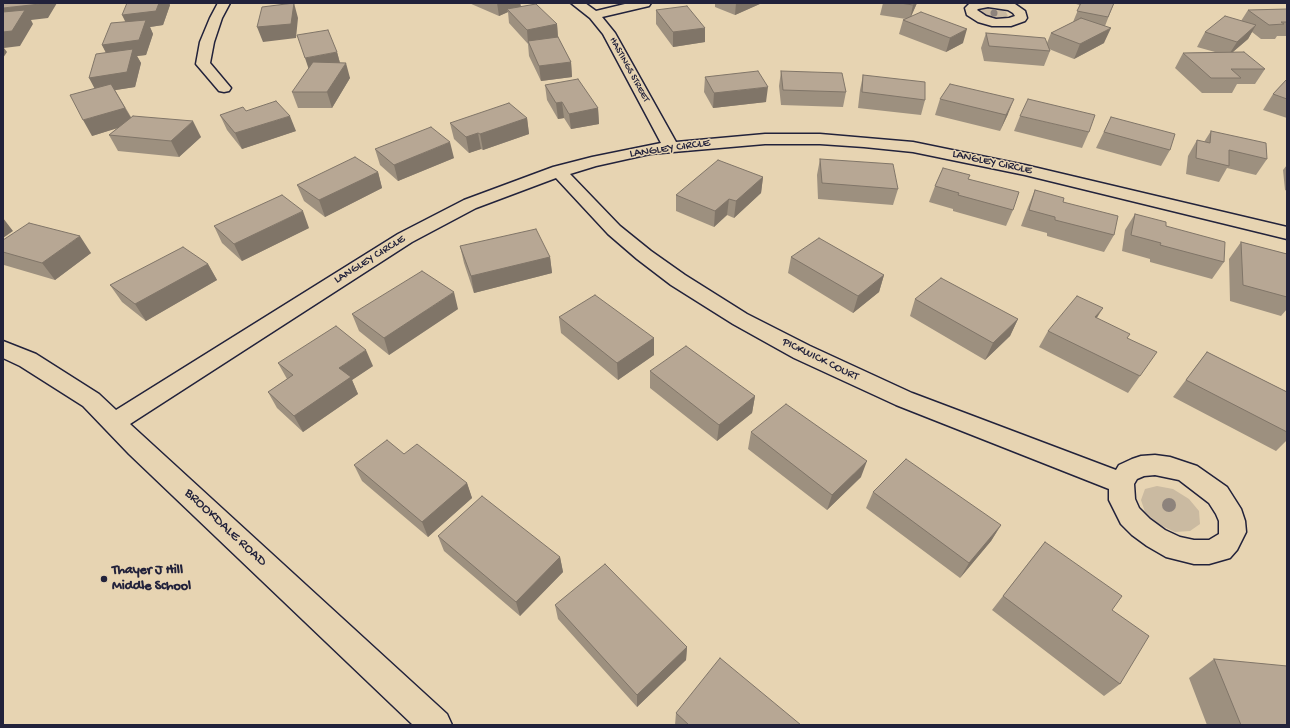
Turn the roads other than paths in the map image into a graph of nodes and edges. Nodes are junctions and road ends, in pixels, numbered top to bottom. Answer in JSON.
{"nodes":[{"id":1,"x":224,"y":3,"type":"edge"},
{"id":2,"x":577,"y":3,"type":"edge"},
{"id":3,"x":646,"y":3,"type":"edge"},
{"id":4,"x":594,"y":15,"type":"junction"},
{"id":5,"x":224,"y":88,"type":"dead end"},
{"id":6,"x":670,"y":146,"type":"junction"},
{"id":7,"x":559,"y":171,"type":"junction"},
{"id":8,"x":1287,"y":233,"type":"edge"},
{"id":9,"x":3,"y":349,"type":"edge"},
{"id":10,"x":114,"y":423,"type":"junction"},
{"id":11,"x":1121,"y":483,"type":"dead end"},
{"id":12,"x":436,"y":725,"type":"edge"}],
"edges":[{"from":1,"to":5,"type":"street"},
{"from":2,"to":4,"type":"street","name":"HASTINGS STREET"},
{"from":3,"to":4,"type":"street"},
{"from":4,"to":6,"type":"street","name":"HASTINGS STREET"},
{"from":6,"to":7,"type":"street","name":"LANGLEY CIRCLE"},
{"from":6,"to":8,"type":"street","name":"LANGLEY CIRCLE"},
{"from":7,"to":10,"type":"street","name":"LANGLEY CIRCLE"},
{"from":7,"to":11,"type":"street","name":"PICKWICK COURT"},
{"from":9,"to":10,"type":"street","name":"BROOKDALE ROAD"},
{"from":10,"to":12,"type":"street","name":"BROOKDALE ROAD"}]}
